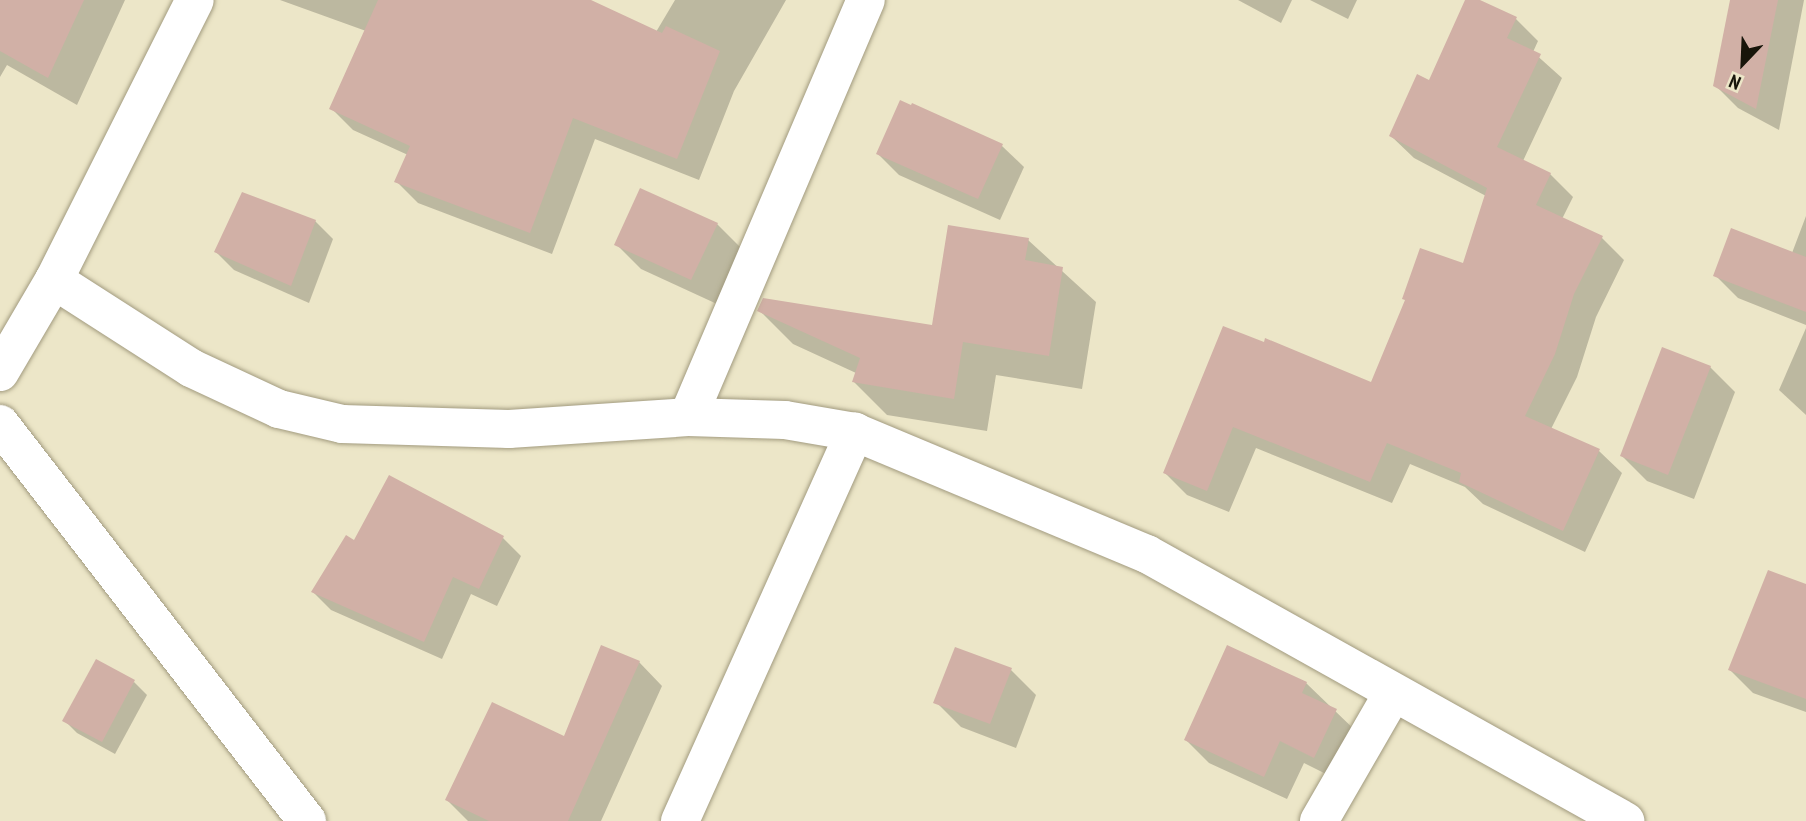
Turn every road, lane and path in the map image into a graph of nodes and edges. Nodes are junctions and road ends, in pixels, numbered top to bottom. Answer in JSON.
{"nodes":[{"id":1,"x":195,"y":0,"type":"edge"},
{"id":2,"x":866,"y":0,"type":"edge"},
{"id":3,"x":54,"y":280,"type":"junction"},
{"id":4,"x":0,"y":372,"type":"edge"},
{"id":5,"x":688,"y":417,"type":"junction"},
{"id":6,"x":855,"y":432,"type":"junction"},
{"id":7,"x":4,"y":439,"type":"edge"},
{"id":8,"x":1394,"y":693,"type":"junction"},
{"id":9,"x":307,"y":821,"type":"edge"},
{"id":10,"x":680,"y":821,"type":"edge"},
{"id":11,"x":1319,"y":821,"type":"edge"},
{"id":12,"x":1625,"y":821,"type":"edge"}],
"edges":[{"from":1,"to":3,"type":"street"},
{"from":2,"to":5,"type":"street"},
{"from":3,"to":4,"type":"street"},
{"from":3,"to":5,"type":"street"},
{"from":5,"to":6,"type":"street"},
{"from":6,"to":8,"type":"street"},
{"from":6,"to":10,"type":"street"},
{"from":7,"to":9,"type":"street"},
{"from":8,"to":11,"type":"street"},
{"from":8,"to":12,"type":"street"}]}
